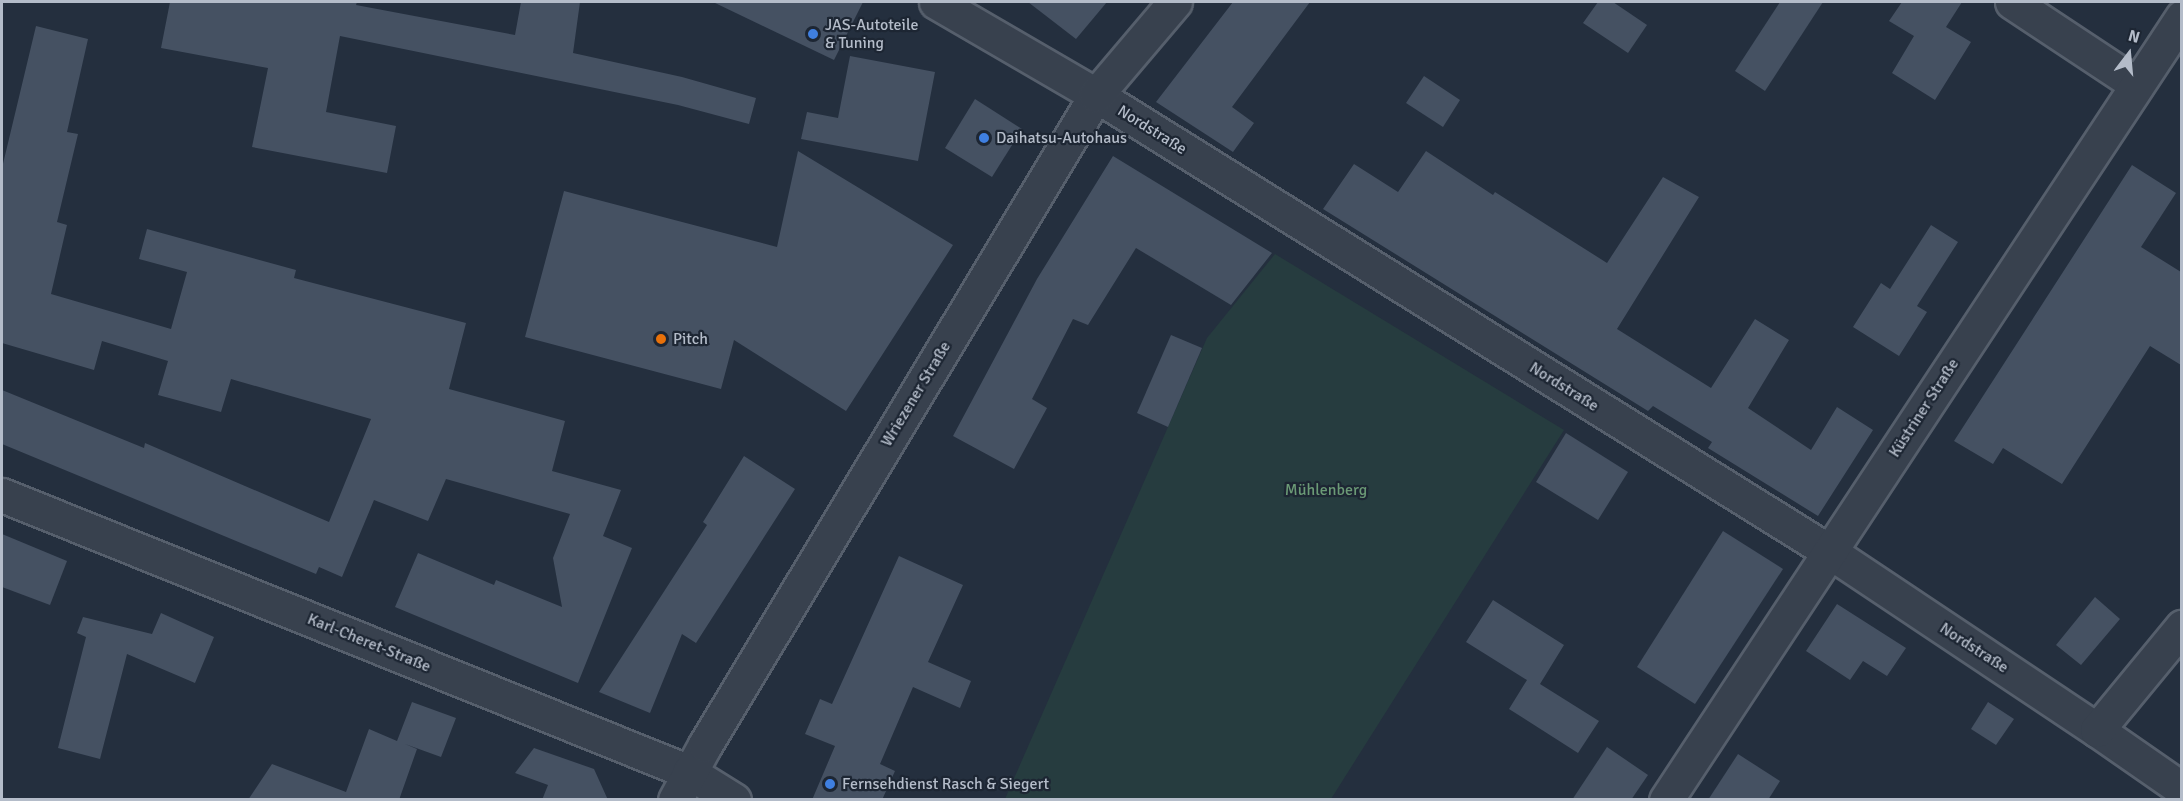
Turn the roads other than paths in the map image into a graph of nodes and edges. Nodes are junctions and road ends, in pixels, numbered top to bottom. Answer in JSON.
{"nodes":[{"id":1,"x":936,"y":2,"type":"edge"},
{"id":2,"x":1175,"y":2,"type":"edge"},
{"id":3,"x":2012,"y":2,"type":"edge"},
{"id":4,"x":2181,"y":17,"type":"edge"},
{"id":5,"x":2136,"y":84,"type":"junction"},
{"id":6,"x":1096,"y":95,"type":"junction"},
{"id":7,"x":2,"y":495,"type":"edge"},
{"id":8,"x":1830,"y":552,"type":"junction"},
{"id":9,"x":2181,"y":627,"type":"edge"},
{"id":10,"x":2097,"y":730,"type":"junction"},
{"id":11,"x":682,"y":786,"type":"edge"},
{"id":12,"x":2181,"y":789,"type":"edge"},
{"id":13,"x":734,"y":800,"type":"edge"},
{"id":14,"x":1666,"y":800,"type":"edge"}],
"edges":[{"from":1,"to":6,"type":"street","name":"Nordstraße"},
{"from":2,"to":6,"type":"street","name":"Wriezener Straße"},
{"from":3,"to":5,"type":"street"},
{"from":4,"to":5,"type":"street","name":"Küstriner Straße"},
{"from":5,"to":8,"type":"street","name":"Küstriner Straße"},
{"from":6,"to":8,"type":"street","name":"Nordstraße"},
{"from":6,"to":11,"type":"street","name":"Wriezener Straße"},
{"from":7,"to":11,"type":"street","name":"Karl-Cheret-Straße"},
{"from":8,"to":10,"type":"street","name":"Nordstraße"},
{"from":8,"to":14,"type":"street","name":"Küstriner Straße"},
{"from":9,"to":10,"type":"street"},
{"from":10,"to":12,"type":"street","name":"Nordstraße"},
{"from":11,"to":13,"type":"street","name":"Karl-Cheret-Straße"}]}
